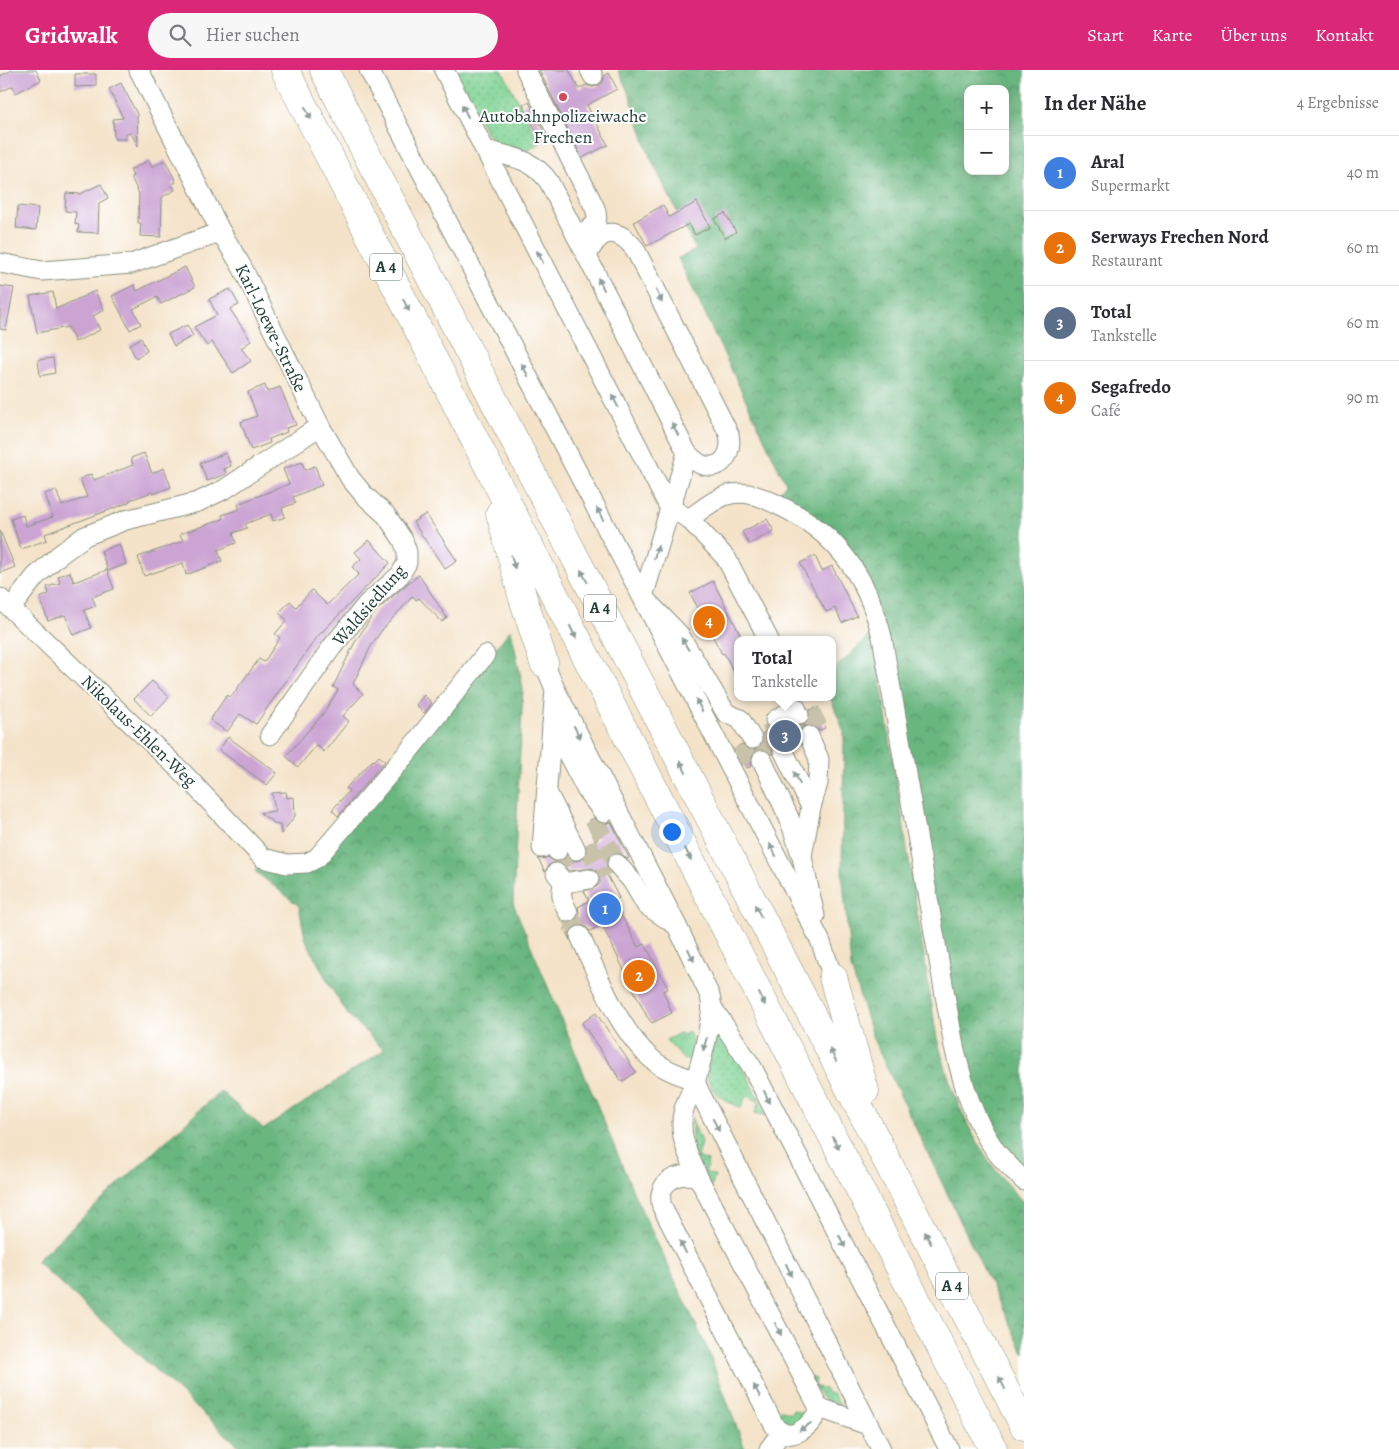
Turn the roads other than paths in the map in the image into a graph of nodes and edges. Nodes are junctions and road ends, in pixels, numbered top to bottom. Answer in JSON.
{"nodes":[{"id":1,"x":139,"y":70,"type":"edge"},
{"id":2,"x":285,"y":70,"type":"edge"},
{"id":3,"x":324,"y":70,"type":"edge"},
{"id":4,"x":369,"y":70,"type":"edge"},
{"id":5,"x":444,"y":70,"type":"edge"},
{"id":6,"x":526,"y":70,"type":"edge"},
{"id":7,"x":485,"y":150,"type":"junction"},
{"id":8,"x":599,"y":229,"type":"junction"},
{"id":9,"x":221,"y":232,"type":"junction"},
{"id":10,"x":576,"y":235,"type":"junction"},
{"id":11,"x":587,"y":256,"type":"junction"},
{"id":12,"x":0,"y":263,"type":"edge"},
{"id":13,"x":320,"y":426,"type":"junction"},
{"id":14,"x":687,"y":453,"type":"junction"},
{"id":15,"x":487,"y":464,"type":"junction"},
{"id":16,"x":717,"y":465,"type":"junction"},
{"id":17,"x":726,"y":495,"type":"junction"},
{"id":18,"x":669,"y":507,"type":"junction"},
{"id":19,"x":689,"y":519,"type":"junction"},
{"id":20,"x":643,"y":597,"type":"junction"},
{"id":21,"x":6,"y":603,"type":"edge"},
{"id":22,"x":767,"y":636,"type":"edge"},
{"id":23,"x":485,"y":655,"type":"dead end"},
{"id":24,"x":544,"y":663,"type":"joint"},
{"id":25,"x":734,"y":688,"type":"edge"},
{"id":26,"x":555,"y":689,"type":"junction"},
{"id":27,"x":747,"y":701,"type":"edge"},
{"id":28,"x":768,"y":722,"type":"tunnel mouth"},
{"id":29,"x":552,"y":724,"type":"junction"},
{"id":30,"x":270,"y":735,"type":"dead end"},
{"id":31,"x":785,"y":749,"type":"junction"},
{"id":32,"x":818,"y":783,"type":"junction"},
{"id":33,"x":547,"y":792,"type":"junction"},
{"id":34,"x":811,"y":807,"type":"junction"},
{"id":35,"x":599,"y":816,"type":"tunnel mouth"},
{"id":36,"x":582,"y":847,"type":"tunnel mouth"},
{"id":37,"x":550,"y":850,"type":"tunnel mouth"},
{"id":38,"x":802,"y":857,"type":"junction"},
{"id":39,"x":618,"y":866,"type":"tunnel mouth"},
{"id":40,"x":571,"y":879,"type":"dead end"},
{"id":41,"x":568,"y":912,"type":"tunnel mouth"},
{"id":42,"x":677,"y":926,"type":"junction"},
{"id":43,"x":580,"y":936,"type":"tunnel mouth"},
{"id":44,"x":820,"y":940,"type":"junction"},
{"id":45,"x":833,"y":977,"type":"joint"},
{"id":46,"x":712,"y":1007,"type":"junction"},
{"id":47,"x":695,"y":1081,"type":"junction"},
{"id":48,"x":880,"y":1145,"type":"junction"},
{"id":49,"x":698,"y":1177,"type":"junction"},
{"id":50,"x":1024,"y":1181,"type":"edge"},
{"id":51,"x":820,"y":1408,"type":"junction"},
{"id":52,"x":868,"y":1425,"type":"junction"},
{"id":53,"x":1024,"y":1426,"type":"edge"},
{"id":54,"x":782,"y":1432,"type":"junction"},
{"id":55,"x":769,"y":1449,"type":"edge"},
{"id":56,"x":881,"y":1449,"type":"edge"},
{"id":57,"x":949,"y":1449,"type":"edge"},
{"id":58,"x":993,"y":1449,"type":"edge"}],
"edges":[{"from":1,"to":9,"type":"street","name":"Karl-Loewe-Straße"},
{"from":2,"to":15,"type":"highway","number":"A 4","one_way":true},
{"from":48,"to":3,"type":"highway","number":"A 4","one_way":true},
{"from":20,"to":4,"type":"street","one_way":true},
{"from":7,"to":5,"type":"street","one_way":true},
{"from":6,"to":8,"type":"street"},
{"from":7,"to":10,"type":"street"},
{"from":18,"to":7,"type":"street","one_way":true},
{"from":8,"to":10,"type":"street"},
{"from":8,"to":11,"type":"street"},
{"from":8,"to":16,"type":"street","one_way":true},
{"from":9,"to":12,"type":"street"},
{"from":9,"to":13,"type":"street","name":"Karl-Loewe-Straße"},
{"from":10,"to":11,"type":"street"},
{"from":14,"to":11,"type":"street","one_way":true},
{"from":13,"to":21,"type":"street","name":"Nikolaus-Ehlen-Weg"},
{"from":13,"to":30,"type":"street","name":"Waldsiedlung"},
{"from":14,"to":16,"type":"street"},
{"from":14,"to":18,"type":"street"},
{"from":15,"to":24,"type":"highway","one_way":true},
{"from":15,"to":58,"type":"highway","number":"A 4","one_way":true},
{"from":16,"to":17,"type":"street"},
{"from":17,"to":19,"type":"street"},
{"from":17,"to":50,"type":"street"},
{"from":18,"to":19,"type":"street"},
{"from":20,"to":18,"type":"street","one_way":true},
{"from":19,"to":22,"type":"street"},
{"from":25,"to":20,"type":"street","one_way":true},
{"from":44,"to":20,"type":"street","one_way":true},
{"from":21,"to":23,"type":"street","name":"Nikolaus-Ehlen-Weg"},
{"from":24,"to":26,"type":"street"},
{"from":26,"to":29,"type":"street"},
{"from":26,"to":42,"type":"street","one_way":true},
{"from":28,"to":27,"type":"street","one_way":true},
{"from":29,"to":33,"type":"street"},
{"from":29,"to":35,"type":"street"},
{"from":31,"to":32,"type":"street"},
{"from":31,"to":32,"type":"street"},
{"from":34,"to":31,"type":"street","one_way":true},
{"from":31,"to":38,"type":"street"},
{"from":32,"to":34,"type":"street"},
{"from":33,"to":36,"type":"street"},
{"from":33,"to":37,"type":"street"},
{"from":34,"to":38,"type":"street"},
{"from":38,"to":44,"type":"street"},
{"from":39,"to":42,"type":"street"},
{"from":40,"to":41,"type":"street"},
{"from":42,"to":46,"type":"street","one_way":true},
{"from":43,"to":47,"type":"street"},
{"from":44,"to":45,"type":"street"},
{"from":45,"to":48,"type":"highway"},
{"from":46,"to":47,"type":"street","one_way":true},
{"from":46,"to":57,"type":"street","one_way":true},
{"from":47,"to":49,"type":"street"},
{"from":47,"to":52,"type":"street","one_way":true},
{"from":53,"to":48,"type":"highway","number":"A 4","one_way":true},
{"from":49,"to":51,"type":"street","one_way":true},
{"from":54,"to":49,"type":"street","one_way":true},
{"from":51,"to":52,"type":"street"},
{"from":51,"to":54,"type":"street","one_way":true},
{"from":52,"to":56,"type":"street"},
{"from":54,"to":55,"type":"street"}]}
